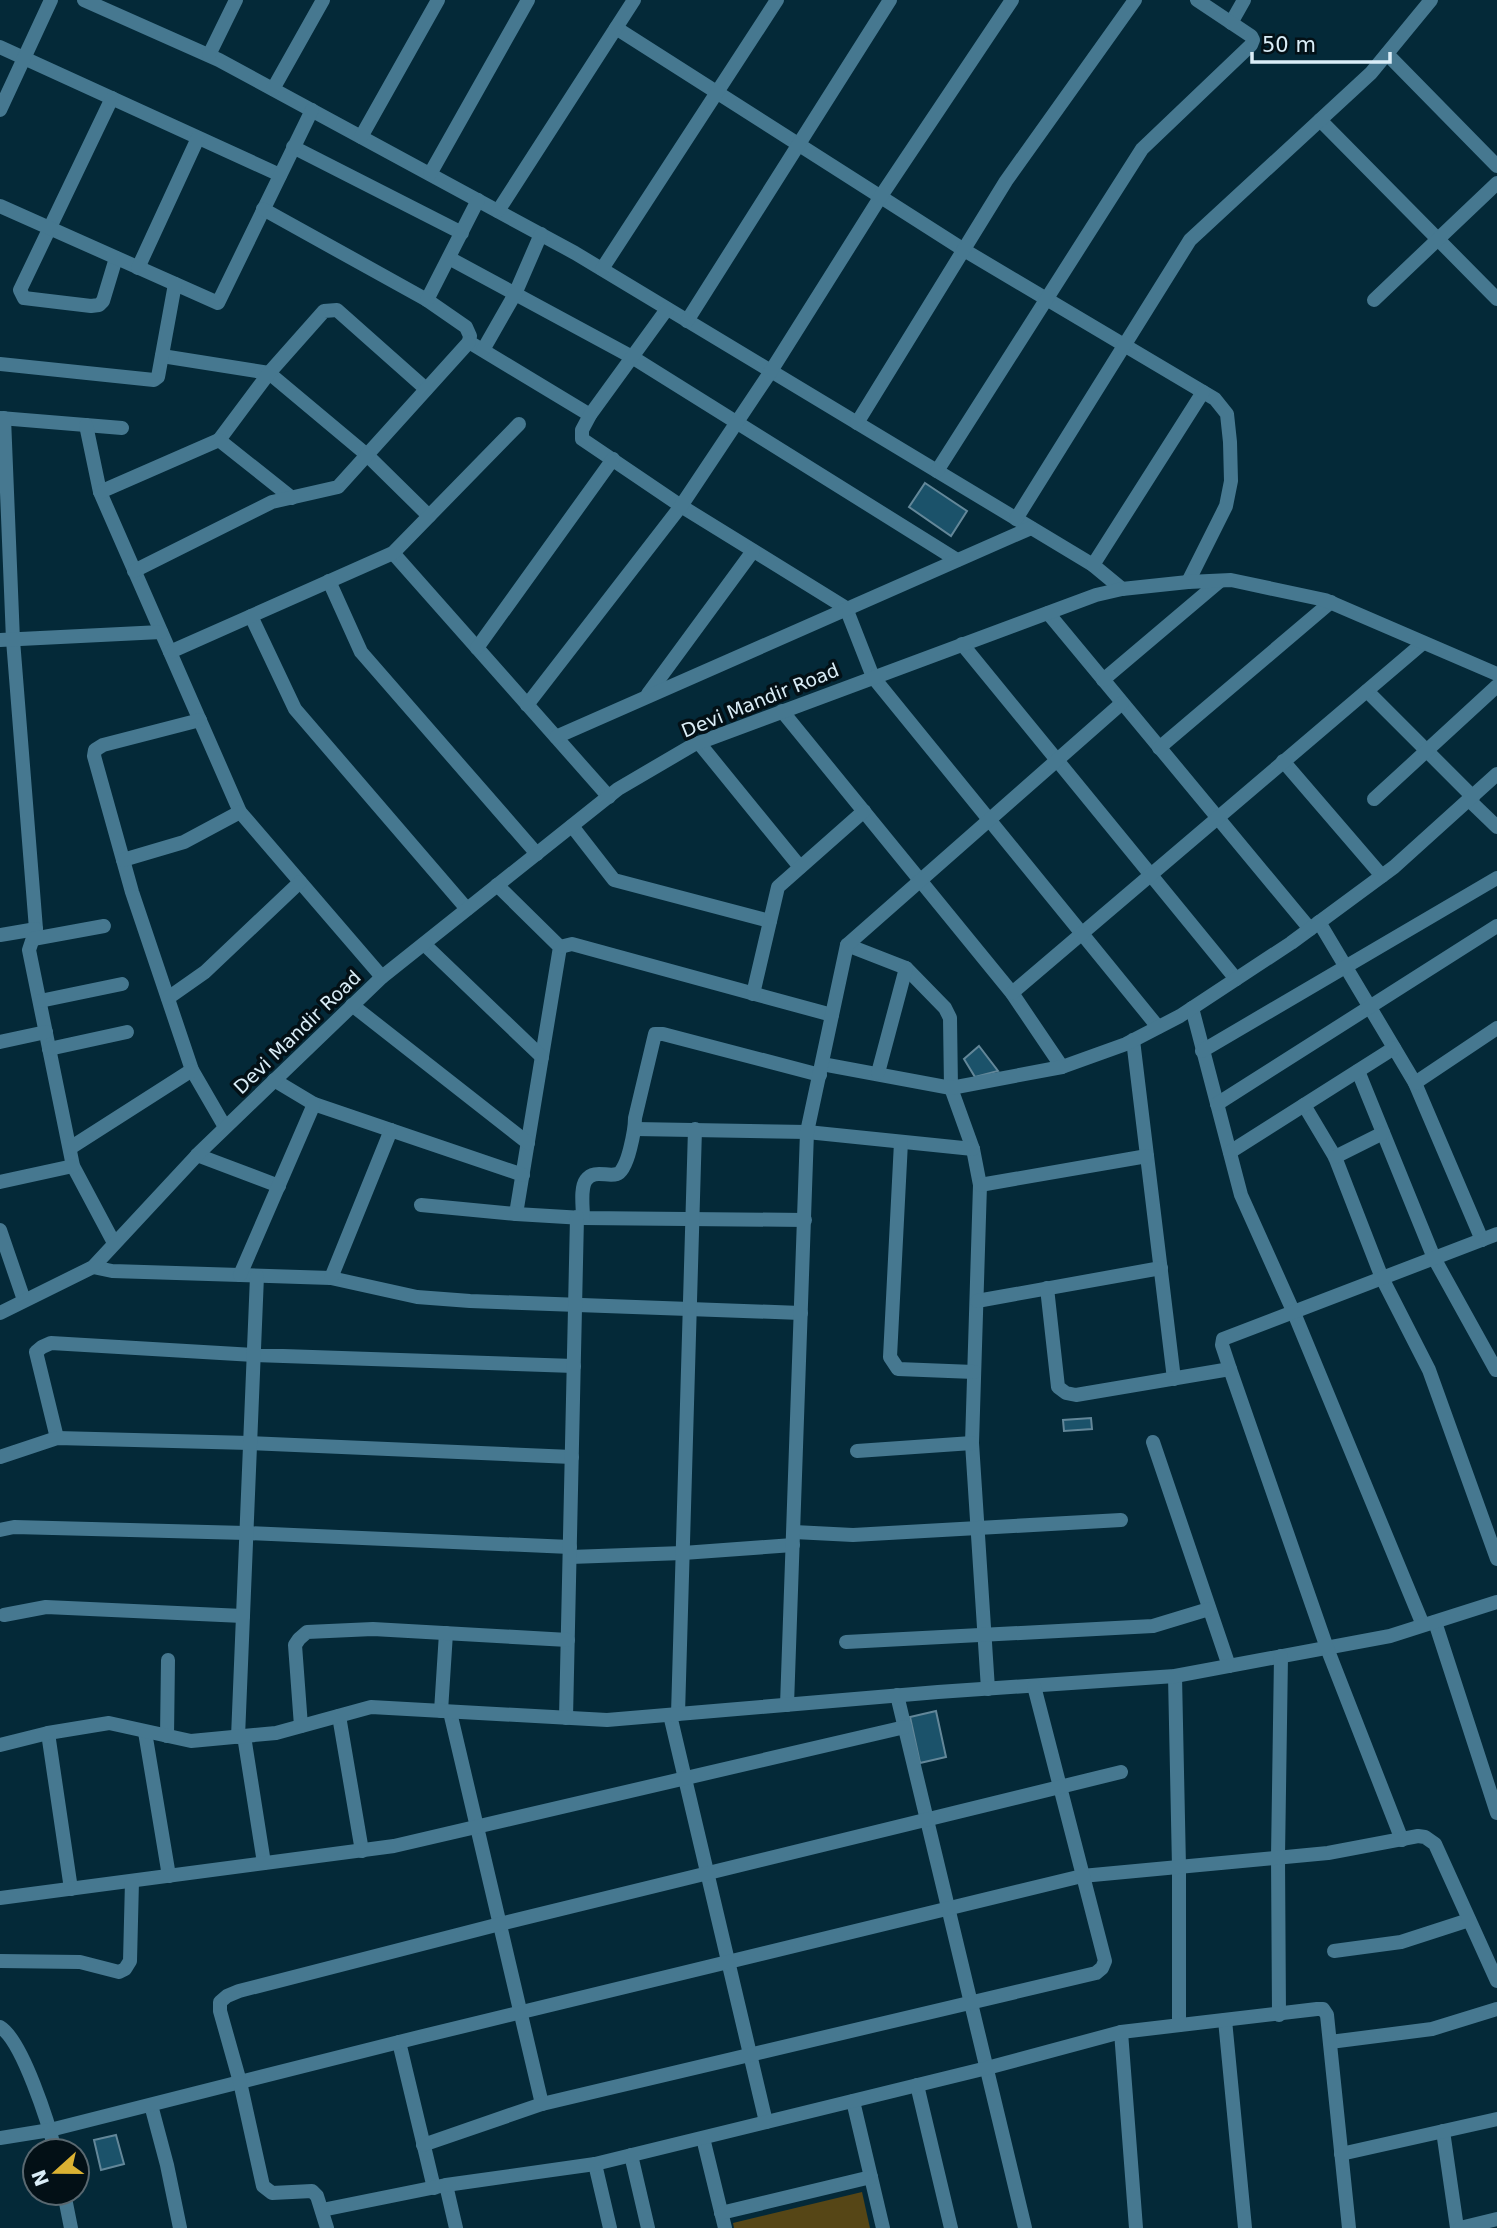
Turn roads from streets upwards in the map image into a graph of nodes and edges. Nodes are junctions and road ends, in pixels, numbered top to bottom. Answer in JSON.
{"nodes":[{"id":1,"x":51,"y":0,"type":"edge"},
{"id":2,"x":84,"y":0,"type":"edge"},
{"id":3,"x":236,"y":0,"type":"edge"},
{"id":4,"x":323,"y":0,"type":"edge"},
{"id":5,"x":438,"y":0,"type":"edge"},
{"id":6,"x":528,"y":0,"type":"edge"},
{"id":7,"x":634,"y":0,"type":"edge"},
{"id":8,"x":777,"y":0,"type":"edge"},
{"id":9,"x":890,"y":0,"type":"edge"},
{"id":10,"x":1012,"y":0,"type":"edge"},
{"id":11,"x":1135,"y":0,"type":"edge"},
{"id":12,"x":1197,"y":0,"type":"edge"},
{"id":13,"x":1244,"y":0,"type":"edge"},
{"id":14,"x":1431,"y":0,"type":"edge"},
{"id":15,"x":101,"y":3,"type":"edge"},
{"id":16,"x":1231,"y":23,"type":"junction"},
{"id":17,"x":616,"y":28,"type":"junction"},
{"id":18,"x":0,"y":47,"type":"edge"},
{"id":19,"x":1387,"y":54,"type":"junction"},
{"id":20,"x":209,"y":55,"type":"junction"},
{"id":21,"x":24,"y":58,"type":"junction"},
{"id":22,"x":273,"y":89,"type":"junction"},
{"id":23,"x":717,"y":92,"type":"junction"},
{"id":24,"x":112,"y":98,"type":"junction"},
{"id":25,"x":0,"y":110,"type":"edge"},
{"id":26,"x":312,"y":110,"type":"junction"},
{"id":27,"x":1320,"y":120,"type":"junction"},
{"id":28,"x":361,"y":136,"type":"junction"},
{"id":29,"x":198,"y":138,"type":"junction"},
{"id":30,"x":800,"y":144,"type":"junction"},
{"id":31,"x":293,"y":147,"type":"junction"},
{"id":32,"x":1497,"y":166,"type":"edge"},
{"id":33,"x":430,"y":174,"type":"junction"},
{"id":34,"x":280,"y":175,"type":"junction"},
{"id":35,"x":1497,"y":183,"type":"edge"},
{"id":36,"x":881,"y":196,"type":"junction"},
{"id":37,"x":478,"y":200,"type":"junction"},
{"id":38,"x":0,"y":206,"type":"edge"},
{"id":39,"x":263,"y":209,"type":"junction"},
{"id":40,"x":498,"y":211,"type":"junction"},
{"id":41,"x":50,"y":229,"type":"junction"},
{"id":42,"x":462,"y":233,"type":"junction"},
{"id":43,"x":541,"y":234,"type":"junction"},
{"id":44,"x":1437,"y":239,"type":"junction"},
{"id":45,"x":964,"y":250,"type":"junction"},
{"id":46,"x":116,"y":258,"type":"junction"},
{"id":47,"x":449,"y":258,"type":"junction"},
{"id":48,"x":138,"y":268,"type":"junction"},
{"id":49,"x":602,"y":269,"type":"junction"},
{"id":50,"x":175,"y":284,"type":"junction"},
{"id":51,"x":515,"y":294,"type":"junction"},
{"id":52,"x":1045,"y":299,"type":"junction"},
{"id":53,"x":1497,"y":299,"type":"edge"},
{"id":54,"x":427,"y":300,"type":"junction"},
{"id":55,"x":1374,"y":300,"type":"dead end"},
{"id":56,"x":667,"y":309,"type":"junction"},
{"id":57,"x":687,"y":321,"type":"junction"},
{"id":58,"x":469,"y":342,"type":"junction"},
{"id":59,"x":1124,"y":346,"type":"junction"},
{"id":60,"x":483,"y":350,"type":"junction"},
{"id":61,"x":162,"y":356,"type":"junction"},
{"id":62,"x":632,"y":357,"type":"junction"},
{"id":63,"x":0,"y":364,"type":"edge"},
{"id":64,"x":771,"y":371,"type":"junction"},
{"id":65,"x":269,"y":373,"type":"junction"},
{"id":66,"x":426,"y":389,"type":"junction"},
{"id":67,"x":1203,"y":392,"type":"junction"},
{"id":68,"x":590,"y":415,"type":"junction"},
{"id":69,"x":2,"y":418,"type":"edge"},
{"id":70,"x":737,"y":422,"type":"junction"},
{"id":71,"x":857,"y":423,"type":"junction"},
{"id":72,"x":519,"y":424,"type":"dead end"},
{"id":73,"x":86,"y":425,"type":"junction"},
{"id":74,"x":122,"y":428,"type":"dead end"},
{"id":75,"x":219,"y":440,"type":"junction"},
{"id":76,"x":367,"y":455,"type":"junction"},
{"id":77,"x":613,"y":459,"type":"junction"},
{"id":78,"x":937,"y":471,"type":"junction"},
{"id":79,"x":100,"y":492,"type":"junction"},
{"id":80,"x":292,"y":498,"type":"junction"},
{"id":81,"x":681,"y":506,"type":"junction"},
{"id":82,"x":429,"y":516,"type":"junction"},
{"id":83,"x":1016,"y":519,"type":"junction"},
{"id":84,"x":1031,"y":528,"type":"junction"},
{"id":85,"x":752,"y":551,"type":"junction"},
{"id":86,"x":393,"y":553,"type":"junction"},
{"id":87,"x":957,"y":560,"type":"junction"},
{"id":88,"x":1093,"y":565,"type":"junction"},
{"id":89,"x":134,"y":571,"type":"junction"},
{"id":90,"x":329,"y":581,"type":"junction"},
{"id":91,"x":1220,"y":581,"type":"junction"},
{"id":92,"x":1188,"y":582,"type":"junction"},
{"id":93,"x":1122,"y":590,"type":"junction"},
{"id":94,"x":1331,"y":602,"type":"junction"},
{"id":95,"x":846,"y":608,"type":"junction"},
{"id":96,"x":1048,"y":613,"type":"junction"},
{"id":97,"x":251,"y":616,"type":"junction"},
{"id":98,"x":161,"y":632,"type":"junction"},
{"id":99,"x":6,"y":640,"type":"edge"},
{"id":100,"x":1423,"y":643,"type":"junction"},
{"id":101,"x":962,"y":644,"type":"junction"},
{"id":102,"x":477,"y":648,"type":"junction"},
{"id":103,"x":170,"y":652,"type":"junction"},
{"id":104,"x":1497,"y":674,"type":"edge"},
{"id":105,"x":873,"y":677,"type":"junction"},
{"id":106,"x":1103,"y":680,"type":"junction"},
{"id":107,"x":1497,"y":686,"type":"edge"},
{"id":108,"x":1367,"y":691,"type":"junction"},
{"id":109,"x":646,"y":696,"type":"junction"},
{"id":110,"x":1122,"y":703,"type":"junction"},
{"id":111,"x":527,"y":705,"type":"junction"},
{"id":112,"x":782,"y":711,"type":"junction"},
{"id":113,"x":200,"y":720,"type":"junction"},
{"id":114,"x":556,"y":737,"type":"junction"},
{"id":115,"x":699,"y":743,"type":"junction"},
{"id":116,"x":1160,"y":748,"type":"junction"},
{"id":117,"x":1426,"y":751,"type":"junction"},
{"id":118,"x":1056,"y":761,"type":"junction"},
{"id":119,"x":1283,"y":761,"type":"junction"},
{"id":120,"x":1497,"y":774,"type":"edge"},
{"id":121,"x":609,"y":797,"type":"junction"},
{"id":122,"x":1471,"y":798,"type":"junction"},
{"id":123,"x":1374,"y":799,"type":"dead end"},
{"id":124,"x":864,"y":811,"type":"junction"},
{"id":125,"x":240,"y":813,"type":"junction"},
{"id":126,"x":1217,"y":817,"type":"junction"},
{"id":127,"x":989,"y":820,"type":"junction"},
{"id":128,"x":572,"y":826,"type":"junction"},
{"id":129,"x":1497,"y":827,"type":"edge"},
{"id":130,"x":537,"y":854,"type":"junction"},
{"id":131,"x":123,"y":860,"type":"junction"},
{"id":132,"x":800,"y":867,"type":"junction"},
{"id":133,"x":1150,"y":874,"type":"junction"},
{"id":134,"x":1382,"y":876,"type":"junction"},
{"id":135,"x":1497,"y":878,"type":"edge"},
{"id":136,"x":920,"y":880,"type":"junction"},
{"id":137,"x":300,"y":882,"type":"junction"},
{"id":138,"x":497,"y":886,"type":"junction"},
{"id":139,"x":467,"y":909,"type":"junction"},
{"id":140,"x":770,"y":921,"type":"junction"},
{"id":141,"x":104,"y":926,"type":"dead end"},
{"id":142,"x":1315,"y":926,"type":"junction"},
{"id":143,"x":1497,"y":926,"type":"edge"},
{"id":144,"x":1081,"y":933,"type":"junction"},
{"id":145,"x":34,"y":934,"type":"junction"},
{"id":146,"x":0,"y":935,"type":"edge"},
{"id":147,"x":424,"y":944,"type":"junction"},
{"id":148,"x":847,"y":945,"type":"junction"},
{"id":149,"x":560,"y":947,"type":"junction"},
{"id":150,"x":1346,"y":967,"type":"junction"},
{"id":151,"x":906,"y":968,"type":"junction"},
{"id":152,"x":382,"y":977,"type":"junction"},
{"id":153,"x":1236,"y":979,"type":"junction"},
{"id":154,"x":122,"y":984,"type":"dead end"},
{"id":155,"x":1012,"y":993,"type":"junction"},
{"id":156,"x":753,"y":994,"type":"junction"},
{"id":157,"x":168,"y":998,"type":"junction"},
{"id":158,"x":40,"y":1001,"type":"junction"},
{"id":159,"x":352,"y":1005,"type":"junction"},
{"id":160,"x":1370,"y":1007,"type":"junction"},
{"id":161,"x":1192,"y":1008,"type":"junction"},
{"id":162,"x":832,"y":1016,"type":"junction"},
{"id":163,"x":1158,"y":1027,"type":"junction"},
{"id":164,"x":1497,"y":1028,"type":"edge"},
{"id":165,"x":46,"y":1032,"type":"junction"},
{"id":166,"x":127,"y":1032,"type":"dead end"},
{"id":167,"x":1133,"y":1041,"type":"junction"},
{"id":168,"x":0,"y":1042,"type":"edge"},
{"id":169,"x":1394,"y":1048,"type":"junction"},
{"id":170,"x":49,"y":1049,"type":"junction"},
{"id":171,"x":1202,"y":1051,"type":"junction"},
{"id":172,"x":542,"y":1057,"type":"junction"},
{"id":173,"x":1062,"y":1067,"type":"junction"},
{"id":174,"x":192,"y":1070,"type":"junction"},
{"id":175,"x":821,"y":1070,"type":"junction"},
{"id":176,"x":1357,"y":1072,"type":"junction"},
{"id":177,"x":878,"y":1073,"type":"junction"},
{"id":178,"x":274,"y":1080,"type":"junction"},
{"id":179,"x":1415,"y":1083,"type":"junction"},
{"id":180,"x":951,"y":1088,"type":"junction"},
{"id":181,"x":314,"y":1104,"type":"junction"},
{"id":182,"x":1217,"y":1104,"type":"junction"},
{"id":183,"x":1304,"y":1105,"type":"junction"},
{"id":184,"x":225,"y":1127,"type":"junction"},
{"id":185,"x":635,"y":1129,"type":"junction"},
{"id":186,"x":695,"y":1129,"type":"junction"},
{"id":187,"x":391,"y":1130,"type":"junction"},
{"id":188,"x":807,"y":1132,"type":"junction"},
{"id":189,"x":1383,"y":1133,"type":"junction"},
{"id":190,"x":901,"y":1142,"type":"junction"},
{"id":191,"x":528,"y":1143,"type":"junction"},
{"id":192,"x":69,"y":1148,"type":"junction"},
{"id":193,"x":973,"y":1149,"type":"junction"},
{"id":194,"x":1230,"y":1152,"type":"junction"},
{"id":195,"x":197,"y":1155,"type":"junction"},
{"id":196,"x":1147,"y":1156,"type":"junction"},
{"id":197,"x":1335,"y":1157,"type":"junction"},
{"id":198,"x":73,"y":1166,"type":"junction"},
{"id":199,"x":523,"y":1175,"type":"junction"},
{"id":200,"x":0,"y":1182,"type":"edge"},
{"id":201,"x":980,"y":1185,"type":"junction"},
{"id":202,"x":279,"y":1186,"type":"junction"},
{"id":203,"x":421,"y":1206,"type":"dead end"},
{"id":204,"x":516,"y":1214,"type":"junction"},
{"id":205,"x":580,"y":1218,"type":"junction"},
{"id":206,"x":693,"y":1220,"type":"junction"},
{"id":207,"x":804,"y":1220,"type":"junction"},
{"id":208,"x":0,"y":1230,"type":"edge"},
{"id":209,"x":1497,"y":1234,"type":"edge"},
{"id":210,"x":1482,"y":1240,"type":"junction"},
{"id":211,"x":114,"y":1243,"type":"junction"},
{"id":212,"x":1434,"y":1258,"type":"junction"},
{"id":213,"x":93,"y":1267,"type":"junction"},
{"id":214,"x":1161,"y":1268,"type":"junction"},
{"id":215,"x":240,"y":1275,"type":"junction"},
{"id":216,"x":257,"y":1276,"type":"junction"},
{"id":217,"x":331,"y":1278,"type":"junction"},
{"id":218,"x":1382,"y":1278,"type":"junction"},
{"id":219,"x":1046,"y":1288,"type":"junction"},
{"id":220,"x":24,"y":1300,"type":"junction"},
{"id":221,"x":977,"y":1301,"type":"junction"},
{"id":222,"x":575,"y":1305,"type":"junction"},
{"id":223,"x":691,"y":1309,"type":"junction"},
{"id":224,"x":0,"y":1313,"type":"edge"},
{"id":225,"x":801,"y":1313,"type":"junction"},
{"id":226,"x":1294,"y":1313,"type":"junction"},
{"id":227,"x":254,"y":1355,"type":"junction"},
{"id":228,"x":574,"y":1366,"type":"junction"},
{"id":229,"x":1230,"y":1369,"type":"junction"},
{"id":230,"x":1496,"y":1370,"type":"edge"},
{"id":231,"x":974,"y":1372,"type":"junction"},
{"id":232,"x":1174,"y":1379,"type":"junction"},
{"id":233,"x":57,"y":1438,"type":"junction"},
{"id":234,"x":1153,"y":1442,"type":"dead end"},
{"id":235,"x":250,"y":1443,"type":"junction"},
{"id":236,"x":972,"y":1443,"type":"junction"},
{"id":237,"x":858,"y":1451,"type":"dead end"},
{"id":238,"x":0,"y":1457,"type":"edge"},
{"id":239,"x":572,"y":1457,"type":"junction"},
{"id":240,"x":1121,"y":1520,"type":"dead end"},
{"id":241,"x":978,"y":1527,"type":"junction"},
{"id":242,"x":0,"y":1530,"type":"edge"},
{"id":243,"x":246,"y":1533,"type":"junction"},
{"id":244,"x":793,"y":1538,"type":"junction"},
{"id":245,"x":570,"y":1552,"type":"junction"},
{"id":246,"x":683,"y":1553,"type":"junction"},
{"id":247,"x":1497,"y":1559,"type":"edge"},
{"id":248,"x":1497,"y":1602,"type":"edge"},
{"id":249,"x":1209,"y":1609,"type":"junction"},
{"id":250,"x":4,"y":1615,"type":"dead end"},
{"id":251,"x":243,"y":1616,"type":"junction"},
{"id":252,"x":1429,"y":1623,"type":"junction"},
{"id":253,"x":446,"y":1633,"type":"junction"},
{"id":254,"x":984,"y":1634,"type":"junction"},
{"id":255,"x":568,"y":1640,"type":"junction"},
{"id":256,"x":846,"y":1642,"type":"dead end"},
{"id":257,"x":1327,"y":1648,"type":"junction"},
{"id":258,"x":1281,"y":1656,"type":"junction"},
{"id":259,"x":168,"y":1660,"type":"dead end"},
{"id":260,"x":1229,"y":1666,"type":"junction"},
{"id":261,"x":1175,"y":1676,"type":"junction"},
{"id":262,"x":1034,"y":1686,"type":"junction"},
{"id":263,"x":988,"y":1689,"type":"junction"},
{"id":264,"x":897,"y":1695,"type":"junction"},
{"id":265,"x":787,"y":1705,"type":"junction"},
{"id":266,"x":445,"y":1712,"type":"junction"},
{"id":267,"x":674,"y":1715,"type":"junction"},
{"id":268,"x":338,"y":1716,"type":"junction"},
{"id":269,"x":566,"y":1718,"type":"junction"},
{"id":270,"x":301,"y":1726,"type":"junction"},
{"id":271,"x":905,"y":1727,"type":"junction"},
{"id":272,"x":145,"y":1732,"type":"junction"},
{"id":273,"x":48,"y":1733,"type":"junction"},
{"id":274,"x":167,"y":1736,"type":"junction"},
{"id":275,"x":241,"y":1737,"type":"junction"},
{"id":276,"x":0,"y":1745,"type":"edge"},
{"id":277,"x":1121,"y":1772,"type":"dead end"},
{"id":278,"x":685,"y":1779,"type":"junction"},
{"id":279,"x":1060,"y":1787,"type":"junction"},
{"id":280,"x":1493,"y":1789,"type":"edge"},
{"id":281,"x":1497,"y":1814,"type":"edge"},
{"id":282,"x":927,"y":1818,"type":"junction"},
{"id":283,"x":477,"y":1827,"type":"junction"},
{"id":284,"x":1402,"y":1840,"type":"junction"},
{"id":285,"x":362,"y":1851,"type":"junction"},
{"id":286,"x":1278,"y":1857,"type":"junction"},
{"id":287,"x":264,"y":1863,"type":"junction"},
{"id":288,"x":1179,"y":1867,"type":"junction"},
{"id":289,"x":708,"y":1873,"type":"junction"},
{"id":290,"x":169,"y":1876,"type":"junction"},
{"id":291,"x":1082,"y":1876,"type":"junction"},
{"id":292,"x":132,"y":1881,"type":"junction"},
{"id":293,"x":71,"y":1889,"type":"junction"},
{"id":294,"x":0,"y":1898,"type":"edge"},
{"id":295,"x":949,"y":1909,"type":"junction"},
{"id":296,"x":1469,"y":1920,"type":"junction"},
{"id":297,"x":500,"y":1924,"type":"junction"},
{"id":298,"x":1334,"y":1951,"type":"dead end"},
{"id":299,"x":0,"y":1961,"type":"edge"},
{"id":300,"x":729,"y":1962,"type":"junction"},
{"id":301,"x":1497,"y":1981,"type":"edge"},
{"id":302,"x":972,"y":2004,"type":"junction"},
{"id":303,"x":1497,"y":2009,"type":"edge"},
{"id":304,"x":521,"y":2012,"type":"junction"},
{"id":305,"x":1279,"y":2015,"type":"junction"},
{"id":306,"x":1225,"y":2020,"type":"junction"},
{"id":307,"x":1179,"y":2025,"type":"junction"},
{"id":308,"x":0,"y":2027,"type":"edge"},
{"id":309,"x":1121,"y":2032,"type":"junction"},
{"id":310,"x":399,"y":2042,"type":"junction"},
{"id":311,"x":1330,"y":2042,"type":"junction"},
{"id":312,"x":750,"y":2055,"type":"junction"},
{"id":313,"x":987,"y":2068,"type":"junction"},
{"id":314,"x":240,"y":2082,"type":"junction"},
{"id":315,"x":917,"y":2085,"type":"junction"},
{"id":316,"x":853,"y":2101,"type":"junction"},
{"id":317,"x":542,"y":2104,"type":"junction"},
{"id":318,"x":151,"y":2105,"type":"junction"},
{"id":319,"x":1497,"y":2119,"type":"edge"},
{"id":320,"x":766,"y":2122,"type":"junction"},
{"id":321,"x":50,"y":2130,"type":"junction"},
{"id":322,"x":1443,"y":2131,"type":"junction"},
{"id":323,"x":52,"y":2137,"type":"edge"},
{"id":324,"x":0,"y":2138,"type":"edge"},
{"id":325,"x":703,"y":2138,"type":"junction"},
{"id":326,"x":423,"y":2145,"type":"junction"},
{"id":327,"x":1341,"y":2154,"type":"junction"},
{"id":328,"x":631,"y":2155,"type":"junction"},
{"id":329,"x":595,"y":2164,"type":"junction"},
{"id":330,"x":871,"y":2177,"type":"junction"},
{"id":331,"x":440,"y":2186,"type":"junction"},
{"id":332,"x":67,"y":2207,"type":"edge"},
{"id":333,"x":323,"y":2210,"type":"junction"},
{"id":334,"x":721,"y":2213,"type":"junction"},
{"id":335,"x":1497,"y":2219,"type":"edge"},
{"id":336,"x":71,"y":2228,"type":"edge"},
{"id":337,"x":180,"y":2228,"type":"edge"},
{"id":338,"x":327,"y":2228,"type":"edge"},
{"id":339,"x":456,"y":2228,"type":"edge"},
{"id":340,"x":610,"y":2228,"type":"edge"},
{"id":341,"x":648,"y":2228,"type":"edge"},
{"id":342,"x":724,"y":2228,"type":"edge"},
{"id":343,"x":883,"y":2228,"type":"edge"},
{"id":344,"x":951,"y":2228,"type":"edge"},
{"id":345,"x":1025,"y":2228,"type":"edge"},
{"id":346,"x":1136,"y":2228,"type":"edge"},
{"id":347,"x":1245,"y":2228,"type":"edge"},
{"id":348,"x":1349,"y":2228,"type":"edge"},
{"id":349,"x":1459,"y":2228,"type":"edge"}],
"edges":[{"from":1,"to":21,"type":"street"},
{"from":2,"to":15,"type":"street"},
{"from":3,"to":20,"type":"street"},
{"from":4,"to":22,"type":"street"},
{"from":5,"to":28,"type":"street"},
{"from":6,"to":33,"type":"street"},
{"from":7,"to":17,"type":"street"},
{"from":8,"to":23,"type":"street"},
{"from":9,"to":30,"type":"street"},
{"from":10,"to":36,"type":"street"},
{"from":11,"to":45,"type":"street"},
{"from":12,"to":16,"type":"street"},
{"from":13,"to":16,"type":"street"},
{"from":14,"to":19,"type":"street"},
{"from":15,"to":20,"type":"street"},
{"from":16,"to":52,"type":"street"},
{"from":17,"to":23,"type":"street"},
{"from":17,"to":40,"type":"street"},
{"from":18,"to":21,"type":"street"},
{"from":19,"to":27,"type":"street"},
{"from":19,"to":32,"type":"street"},
{"from":20,"to":22,"type":"street"},
{"from":21,"to":24,"type":"street"},
{"from":21,"to":25,"type":"street"},
{"from":22,"to":26,"type":"street"},
{"from":23,"to":30,"type":"street"},
{"from":23,"to":49,"type":"street"},
{"from":24,"to":29,"type":"street"},
{"from":24,"to":41,"type":"street"},
{"from":26,"to":28,"type":"street"},
{"from":26,"to":31,"type":"street"},
{"from":27,"to":44,"type":"street"},
{"from":27,"to":59,"type":"street"},
{"from":28,"to":33,"type":"street"},
{"from":29,"to":34,"type":"street"},
{"from":29,"to":48,"type":"street"},
{"from":30,"to":36,"type":"street"},
{"from":30,"to":57,"type":"street"},
{"from":31,"to":34,"type":"street"},
{"from":31,"to":42,"type":"street"},
{"from":33,"to":37,"type":"street"},
{"from":34,"to":39,"type":"street"},
{"from":35,"to":44,"type":"street"},
{"from":36,"to":45,"type":"street"},
{"from":36,"to":64,"type":"street"},
{"from":37,"to":40,"type":"street"},
{"from":37,"to":42,"type":"street"},
{"from":38,"to":41,"type":"street"},
{"from":39,"to":50,"type":"street"},
{"from":39,"to":54,"type":"street"},
{"from":40,"to":43,"type":"street"},
{"from":41,"to":46,"type":"street"},
{"from":41,"to":46,"type":"street"},
{"from":42,"to":47,"type":"street"},
{"from":43,"to":49,"type":"street"},
{"from":43,"to":51,"type":"street"},
{"from":44,"to":53,"type":"street"},
{"from":44,"to":55,"type":"street"},
{"from":45,"to":52,"type":"street"},
{"from":45,"to":71,"type":"street"},
{"from":46,"to":48,"type":"street"},
{"from":47,"to":51,"type":"street"},
{"from":47,"to":54,"type":"street"},
{"from":48,"to":50,"type":"street"},
{"from":49,"to":56,"type":"street"},
{"from":50,"to":61,"type":"street"},
{"from":51,"to":60,"type":"street"},
{"from":51,"to":62,"type":"street"},
{"from":52,"to":59,"type":"street"},
{"from":52,"to":78,"type":"street"},
{"from":54,"to":58,"type":"street"},
{"from":56,"to":57,"type":"street"},
{"from":56,"to":62,"type":"street"},
{"from":57,"to":64,"type":"street"},
{"from":58,"to":60,"type":"street"},
{"from":58,"to":66,"type":"street"},
{"from":59,"to":67,"type":"street"},
{"from":59,"to":83,"type":"street"},
{"from":60,"to":68,"type":"street"},
{"from":61,"to":63,"type":"street"},
{"from":61,"to":65,"type":"street"},
{"from":62,"to":68,"type":"street"},
{"from":62,"to":70,"type":"street"},
{"from":64,"to":70,"type":"street"},
{"from":64,"to":71,"type":"street"},
{"from":65,"to":66,"type":"street"},
{"from":65,"to":75,"type":"street"},
{"from":65,"to":76,"type":"street"},
{"from":66,"to":76,"type":"street"},
{"from":67,"to":88,"type":"street"},
{"from":67,"to":92,"type":"street"},
{"from":68,"to":77,"type":"street"},
{"from":69,"to":73,"type":"street"},
{"from":69,"to":99,"type":"street"},
{"from":70,"to":81,"type":"street"},
{"from":70,"to":87,"type":"street"},
{"from":71,"to":78,"type":"street"},
{"from":72,"to":82,"type":"street"},
{"from":73,"to":74,"type":"street"},
{"from":73,"to":79,"type":"street"},
{"from":75,"to":79,"type":"street"},
{"from":75,"to":80,"type":"street"},
{"from":76,"to":80,"type":"street"},
{"from":76,"to":82,"type":"street"},
{"from":77,"to":81,"type":"street"},
{"from":77,"to":102,"type":"street"},
{"from":78,"to":83,"type":"street"},
{"from":79,"to":89,"type":"street"},
{"from":80,"to":89,"type":"street"},
{"from":81,"to":85,"type":"street"},
{"from":81,"to":111,"type":"street"},
{"from":82,"to":86,"type":"street"},
{"from":83,"to":84,"type":"street"},
{"from":84,"to":87,"type":"street"},
{"from":84,"to":88,"type":"street"},
{"from":85,"to":95,"type":"street"},
{"from":85,"to":109,"type":"street"},
{"from":86,"to":90,"type":"street"},
{"from":86,"to":102,"type":"street"},
{"from":87,"to":95,"type":"street"},
{"from":88,"to":93,"type":"street"},
{"from":89,"to":98,"type":"street"},
{"from":90,"to":97,"type":"street"},
{"from":90,"to":130,"type":"street"},
{"from":91,"to":92,"type":"street","name":"Devi Mandir Road"},
{"from":91,"to":94,"type":"street","name":"Devi Mandir Road"},
{"from":91,"to":106,"type":"street"},
{"from":92,"to":93,"type":"street","name":"Devi Mandir Road"},
{"from":93,"to":96,"type":"street","name":"Devi Mandir Road"},
{"from":94,"to":100,"type":"street","name":"Devi Mandir Road"},
{"from":94,"to":116,"type":"street"},
{"from":95,"to":105,"type":"street"},
{"from":95,"to":109,"type":"street"},
{"from":96,"to":101,"type":"street","name":"Devi Mandir Road"},
{"from":96,"to":106,"type":"street"},
{"from":97,"to":103,"type":"street"},
{"from":97,"to":139,"type":"street"},
{"from":98,"to":99,"type":"street"},
{"from":98,"to":103,"type":"street"},
{"from":99,"to":145,"type":"street"},
{"from":100,"to":104,"type":"street","name":"Devi Mandir Road"},
{"from":100,"to":108,"type":"street"},
{"from":101,"to":105,"type":"street","name":"Devi Mandir Road"},
{"from":101,"to":118,"type":"street"},
{"from":102,"to":111,"type":"street"},
{"from":103,"to":113,"type":"street"},
{"from":105,"to":112,"type":"street","name":"Devi Mandir Road"},
{"from":105,"to":127,"type":"street"},
{"from":106,"to":110,"type":"street"},
{"from":107,"to":117,"type":"street"},
{"from":108,"to":117,"type":"street"},
{"from":108,"to":119,"type":"street"},
{"from":109,"to":114,"type":"street"},
{"from":110,"to":116,"type":"street"},
{"from":110,"to":118,"type":"street"},
{"from":111,"to":114,"type":"street"},
{"from":112,"to":115,"type":"street","name":"Devi Mandir Road"},
{"from":112,"to":124,"type":"street"},
{"from":113,"to":125,"type":"street"},
{"from":113,"to":131,"type":"street"},
{"from":114,"to":121,"type":"street"},
{"from":115,"to":121,"type":"street","name":"Devi Mandir Road"},
{"from":115,"to":132,"type":"street"},
{"from":116,"to":126,"type":"street"},
{"from":117,"to":122,"type":"street"},
{"from":117,"to":123,"type":"street"},
{"from":118,"to":127,"type":"street"},
{"from":118,"to":133,"type":"street"},
{"from":119,"to":126,"type":"street"},
{"from":119,"to":134,"type":"street"},
{"from":120,"to":122,"type":"street"},
{"from":121,"to":128,"type":"street","name":"Devi Mandir Road"},
{"from":122,"to":129,"type":"street"},
{"from":122,"to":134,"type":"street"},
{"from":124,"to":132,"type":"street"},
{"from":124,"to":136,"type":"street"},
{"from":125,"to":131,"type":"street"},
{"from":125,"to":137,"type":"street"},
{"from":126,"to":133,"type":"street"},
{"from":126,"to":142,"type":"street"},
{"from":127,"to":136,"type":"street"},
{"from":127,"to":144,"type":"street"},
{"from":128,"to":130,"type":"street","name":"Devi Mandir Road"},
{"from":128,"to":140,"type":"street"},
{"from":130,"to":138,"type":"street","name":"Devi Mandir Road"},
{"from":131,"to":157,"type":"street"},
{"from":132,"to":140,"type":"street"},
{"from":133,"to":144,"type":"street"},
{"from":133,"to":153,"type":"street"},
{"from":134,"to":142,"type":"street"},
{"from":135,"to":150,"type":"street"},
{"from":136,"to":148,"type":"street"},
{"from":136,"to":155,"type":"street"},
{"from":137,"to":152,"type":"street"},
{"from":137,"to":157,"type":"street"},
{"from":138,"to":139,"type":"street","name":"Devi Mandir Road"},
{"from":138,"to":149,"type":"street"},
{"from":139,"to":147,"type":"street","name":"Devi Mandir Road"},
{"from":140,"to":156,"type":"street"},
{"from":141,"to":145,"type":"street"},
{"from":142,"to":150,"type":"street"},
{"from":142,"to":153,"type":"street"},
{"from":143,"to":160,"type":"street"},
{"from":144,"to":155,"type":"street"},
{"from":144,"to":163,"type":"street"},
{"from":145,"to":146,"type":"street"},
{"from":145,"to":158,"type":"street"},
{"from":147,"to":152,"type":"street","name":"Devi Mandir Road"},
{"from":147,"to":172,"type":"street"},
{"from":148,"to":151,"type":"street"},
{"from":148,"to":162,"type":"street"},
{"from":149,"to":156,"type":"street"},
{"from":149,"to":172,"type":"street"},
{"from":150,"to":160,"type":"street"},
{"from":150,"to":171,"type":"street"},
{"from":151,"to":177,"type":"street"},
{"from":151,"to":180,"type":"street"},
{"from":152,"to":159,"type":"street","name":"Devi Mandir Road"},
{"from":153,"to":161,"type":"street"},
{"from":154,"to":158,"type":"street"},
{"from":155,"to":173,"type":"street"},
{"from":156,"to":162,"type":"street"},
{"from":157,"to":174,"type":"street"},
{"from":158,"to":165,"type":"street"},
{"from":159,"to":178,"type":"street","name":"Devi Mandir Road"},
{"from":159,"to":191,"type":"street"},
{"from":160,"to":169,"type":"street"},
{"from":160,"to":182,"type":"street"},
{"from":161,"to":163,"type":"street"},
{"from":161,"to":171,"type":"street"},
{"from":162,"to":175,"type":"street"},
{"from":163,"to":167,"type":"street"},
{"from":164,"to":179,"type":"street"},
{"from":165,"to":168,"type":"street"},
{"from":165,"to":170,"type":"street"},
{"from":166,"to":170,"type":"street"},
{"from":167,"to":173,"type":"street"},
{"from":167,"to":196,"type":"street"},
{"from":169,"to":176,"type":"street"},
{"from":169,"to":179,"type":"street"},
{"from":170,"to":192,"type":"street"},
{"from":171,"to":182,"type":"street"},
{"from":172,"to":191,"type":"street"},
{"from":173,"to":180,"type":"street"},
{"from":174,"to":184,"type":"street"},
{"from":174,"to":192,"type":"street"},
{"from":175,"to":177,"type":"street"},
{"from":175,"to":185,"type":"street"},
{"from":175,"to":188,"type":"street"},
{"from":176,"to":183,"type":"street"},
{"from":176,"to":189,"type":"street"},
{"from":177,"to":180,"type":"street"},
{"from":178,"to":181,"type":"street"},
{"from":178,"to":184,"type":"street","name":"Devi Mandir Road"},
{"from":179,"to":210,"type":"street"},
{"from":180,"to":193,"type":"street"},
{"from":181,"to":187,"type":"street"},
{"from":181,"to":202,"type":"street"},
{"from":182,"to":194,"type":"street"},
{"from":183,"to":194,"type":"street"},
{"from":183,"to":197,"type":"street"},
{"from":184,"to":195,"type":"street","name":"Devi Mandir Road"},
{"from":185,"to":186,"type":"street"},
{"from":185,"to":205,"type":"street"},
{"from":186,"to":188,"type":"street"},
{"from":186,"to":206,"type":"street"},
{"from":187,"to":199,"type":"street"},
{"from":187,"to":217,"type":"street"},
{"from":188,"to":190,"type":"street"},
{"from":188,"to":207,"type":"street"},
{"from":189,"to":197,"type":"street"},
{"from":189,"to":212,"type":"street"},
{"from":190,"to":193,"type":"street"},
{"from":190,"to":231,"type":"street"},
{"from":191,"to":199,"type":"street"},
{"from":192,"to":198,"type":"street"},
{"from":193,"to":201,"type":"street"},
{"from":194,"to":226,"type":"street"},
{"from":195,"to":202,"type":"street"},
{"from":195,"to":211,"type":"street","name":"Devi Mandir Road"},
{"from":196,"to":201,"type":"street"},
{"from":196,"to":214,"type":"street"},
{"from":197,"to":218,"type":"street"},
{"from":198,"to":200,"type":"street"},
{"from":198,"to":211,"type":"street"},
{"from":199,"to":204,"type":"street"},
{"from":201,"to":221,"type":"street"},
{"from":202,"to":215,"type":"street"},
{"from":203,"to":204,"type":"street"},
{"from":204,"to":205,"type":"street"},
{"from":205,"to":206,"type":"street"},
{"from":205,"to":222,"type":"street"},
{"from":206,"to":207,"type":"street"},
{"from":206,"to":223,"type":"street"},
{"from":207,"to":225,"type":"street"},
{"from":208,"to":220,"type":"street"},
{"from":209,"to":210,"type":"street"},
{"from":210,"to":212,"type":"street"},
{"from":211,"to":213,"type":"street","name":"Devi Mandir Road"},
{"from":212,"to":218,"type":"street"},
{"from":212,"to":230,"type":"street"},
{"from":213,"to":215,"type":"street"},
{"from":213,"to":220,"type":"street","name":"Devi Mandir Road"},
{"from":214,"to":219,"type":"street"},
{"from":214,"to":232,"type":"street"},
{"from":215,"to":216,"type":"street"},
{"from":216,"to":217,"type":"street"},
{"from":216,"to":227,"type":"street"},
{"from":217,"to":222,"type":"street"},
{"from":218,"to":226,"type":"street"},
{"from":218,"to":247,"type":"street"},
{"from":219,"to":221,"type":"street"},
{"from":219,"to":232,"type":"street"},
{"from":220,"to":224,"type":"street","name":"Devi Mandir Road"},
{"from":221,"to":231,"type":"street"},
{"from":222,"to":223,"type":"street"},
{"from":222,"to":228,"type":"street"},
{"from":223,"to":225,"type":"street"},
{"from":223,"to":246,"type":"street"},
{"from":225,"to":244,"type":"street"},
{"from":226,"to":229,"type":"street"},
{"from":226,"to":252,"type":"street"},
{"from":227,"to":228,"type":"street"},
{"from":227,"to":233,"type":"street"},
{"from":227,"to":235,"type":"street"},
{"from":228,"to":239,"type":"street"},
{"from":229,"to":232,"type":"street"},
{"from":229,"to":257,"type":"street"},
{"from":231,"to":236,"type":"street"},
{"from":233,"to":235,"type":"street"},
{"from":233,"to":238,"type":"street"},
{"from":234,"to":249,"type":"street"},
{"from":235,"to":239,"type":"street"},
{"from":235,"to":243,"type":"street"},
{"from":236,"to":237,"type":"street"},
{"from":236,"to":241,"type":"street"},
{"from":239,"to":245,"type":"street"},
{"from":240,"to":241,"type":"street"},
{"from":241,"to":244,"type":"street"},
{"from":241,"to":254,"type":"street"},
{"from":242,"to":243,"type":"street"},
{"from":243,"to":245,"type":"street"},
{"from":243,"to":251,"type":"street"},
{"from":244,"to":246,"type":"street"},
{"from":244,"to":265,"type":"street"},
{"from":245,"to":246,"type":"street"},
{"from":245,"to":255,"type":"street"},
{"from":246,"to":267,"type":"street"},
{"from":248,"to":252,"type":"street"},
{"from":249,"to":254,"type":"street"},
{"from":249,"to":260,"type":"street"},
{"from":250,"to":251,"type":"street"},
{"from":251,"to":275,"type":"street"},
{"from":252,"to":257,"type":"street"},
{"from":252,"to":280,"type":"street"},
{"from":253,"to":255,"type":"street"},
{"from":253,"to":266,"type":"street"},
{"from":253,"to":270,"type":"street"},
{"from":254,"to":256,"type":"street"},
{"from":254,"to":263,"type":"street"},
{"from":255,"to":269,"type":"street"},
{"from":257,"to":258,"type":"street"},
{"from":257,"to":284,"type":"street"},
{"from":258,"to":260,"type":"street"},
{"from":258,"to":286,"type":"street"},
{"from":259,"to":274,"type":"street"},
{"from":260,"to":261,"type":"street"},
{"from":261,"to":262,"type":"street"},
{"from":261,"to":288,"type":"street"},
{"from":262,"to":263,"type":"street"},
{"from":262,"to":279,"type":"street"},
{"from":263,"to":264,"type":"street"},
{"from":264,"to":265,"type":"street"},
{"from":264,"to":271,"type":"street"},
{"from":265,"to":267,"type":"street"},
{"from":266,"to":268,"type":"street"},
{"from":266,"to":269,"type":"street"},
{"from":266,"to":283,"type":"street"},
{"from":267,"to":269,"type":"street"},
{"from":267,"to":278,"type":"street"},
{"from":268,"to":270,"type":"street"},
{"from":268,"to":285,"type":"street"},
{"from":270,"to":275,"type":"street"},
{"from":271,"to":278,"type":"street"},
{"from":271,"to":282,"type":"street"},
{"from":272,"to":273,"type":"street"},
{"from":272,"to":274,"type":"street"},
{"from":272,"to":290,"type":"street"},
{"from":273,"to":276,"type":"street"},
{"from":273,"to":293,"type":"street"},
{"from":274,"to":275,"type":"street"},
{"from":275,"to":287,"type":"street"},
{"from":277,"to":279,"type":"street"},
{"from":278,"to":283,"type":"street"},
{"from":278,"to":289,"type":"street"},
{"from":279,"to":282,"type":"street"},
{"from":279,"to":291,"type":"street"},
{"from":280,"to":281,"type":"street"},
{"from":282,"to":289,"type":"street"},
{"from":282,"to":295,"type":"street"},
{"from":283,"to":285,"type":"street"},
{"from":283,"to":297,"type":"street"},
{"from":284,"to":286,"type":"street"},
{"from":284,"to":296,"type":"street"},
{"from":285,"to":287,"type":"street"},
{"from":286,"to":288,"type":"street"},
{"from":286,"to":305,"type":"street"},
{"from":287,"to":290,"type":"street"},
{"from":288,"to":291,"type":"street"},
{"from":288,"to":307,"type":"street"},
{"from":289,"to":297,"type":"street"},
{"from":289,"to":300,"type":"street"},
{"from":290,"to":292,"type":"street"},
{"from":291,"to":295,"type":"street"},
{"from":291,"to":302,"type":"street"},
{"from":292,"to":293,"type":"street"},
{"from":292,"to":299,"type":"street"},
{"from":293,"to":294,"type":"street"},
{"from":295,"to":300,"type":"street"},
{"from":295,"to":302,"type":"street"},
{"from":296,"to":298,"type":"street"},
{"from":296,"to":301,"type":"street"},
{"from":297,"to":304,"type":"street"},
{"from":297,"to":314,"type":"street"},
{"from":300,"to":304,"type":"street"},
{"from":300,"to":312,"type":"street"},
{"from":302,"to":312,"type":"street"},
{"from":302,"to":313,"type":"street"},
{"from":303,"to":311,"type":"street"},
{"from":304,"to":310,"type":"street"},
{"from":304,"to":317,"type":"street"},
{"from":305,"to":306,"type":"street"},
{"from":305,"to":311,"type":"street"},
{"from":306,"to":307,"type":"street"},
{"from":306,"to":347,"type":"street"},
{"from":307,"to":309,"type":"street"},
{"from":308,"to":321,"type":"street"},
{"from":309,"to":313,"type":"street"},
{"from":309,"to":346,"type":"street"},
{"from":310,"to":314,"type":"street"},
{"from":310,"to":326,"type":"street"},
{"from":311,"to":327,"type":"street"},
{"from":312,"to":317,"type":"street"},
{"from":312,"to":320,"type":"street"},
{"from":313,"to":315,"type":"street"},
{"from":313,"to":345,"type":"street"},
{"from":314,"to":318,"type":"street"},
{"from":314,"to":333,"type":"street"},
{"from":315,"to":316,"type":"street"},
{"from":315,"to":344,"type":"street"},
{"from":316,"to":320,"type":"street"},
{"from":316,"to":330,"type":"street"},
{"from":317,"to":326,"type":"street"},
{"from":318,"to":321,"type":"street"},
{"from":318,"to":337,"type":"street"},
{"from":319,"to":322,"type":"street"},
{"from":320,"to":325,"type":"street"},
{"from":321,"to":323,"type":"street"},
{"from":321,"to":324,"type":"street"},
{"from":322,"to":327,"type":"street"},
{"from":322,"to":349,"type":"street"},
{"from":325,"to":328,"type":"street"},
{"from":325,"to":334,"type":"street"},
{"from":326,"to":331,"type":"street"},
{"from":327,"to":348,"type":"street"},
{"from":328,"to":329,"type":"street"},
{"from":328,"to":341,"type":"street"},
{"from":329,"to":331,"type":"street"},
{"from":329,"to":340,"type":"street"},
{"from":330,"to":334,"type":"street"},
{"from":330,"to":343,"type":"street"},
{"from":331,"to":333,"type":"street"},
{"from":331,"to":339,"type":"street"},
{"from":332,"to":336,"type":"street"},
{"from":333,"to":338,"type":"street"},
{"from":334,"to":342,"type":"street"},
{"from":335,"to":349,"type":"street"}]}
